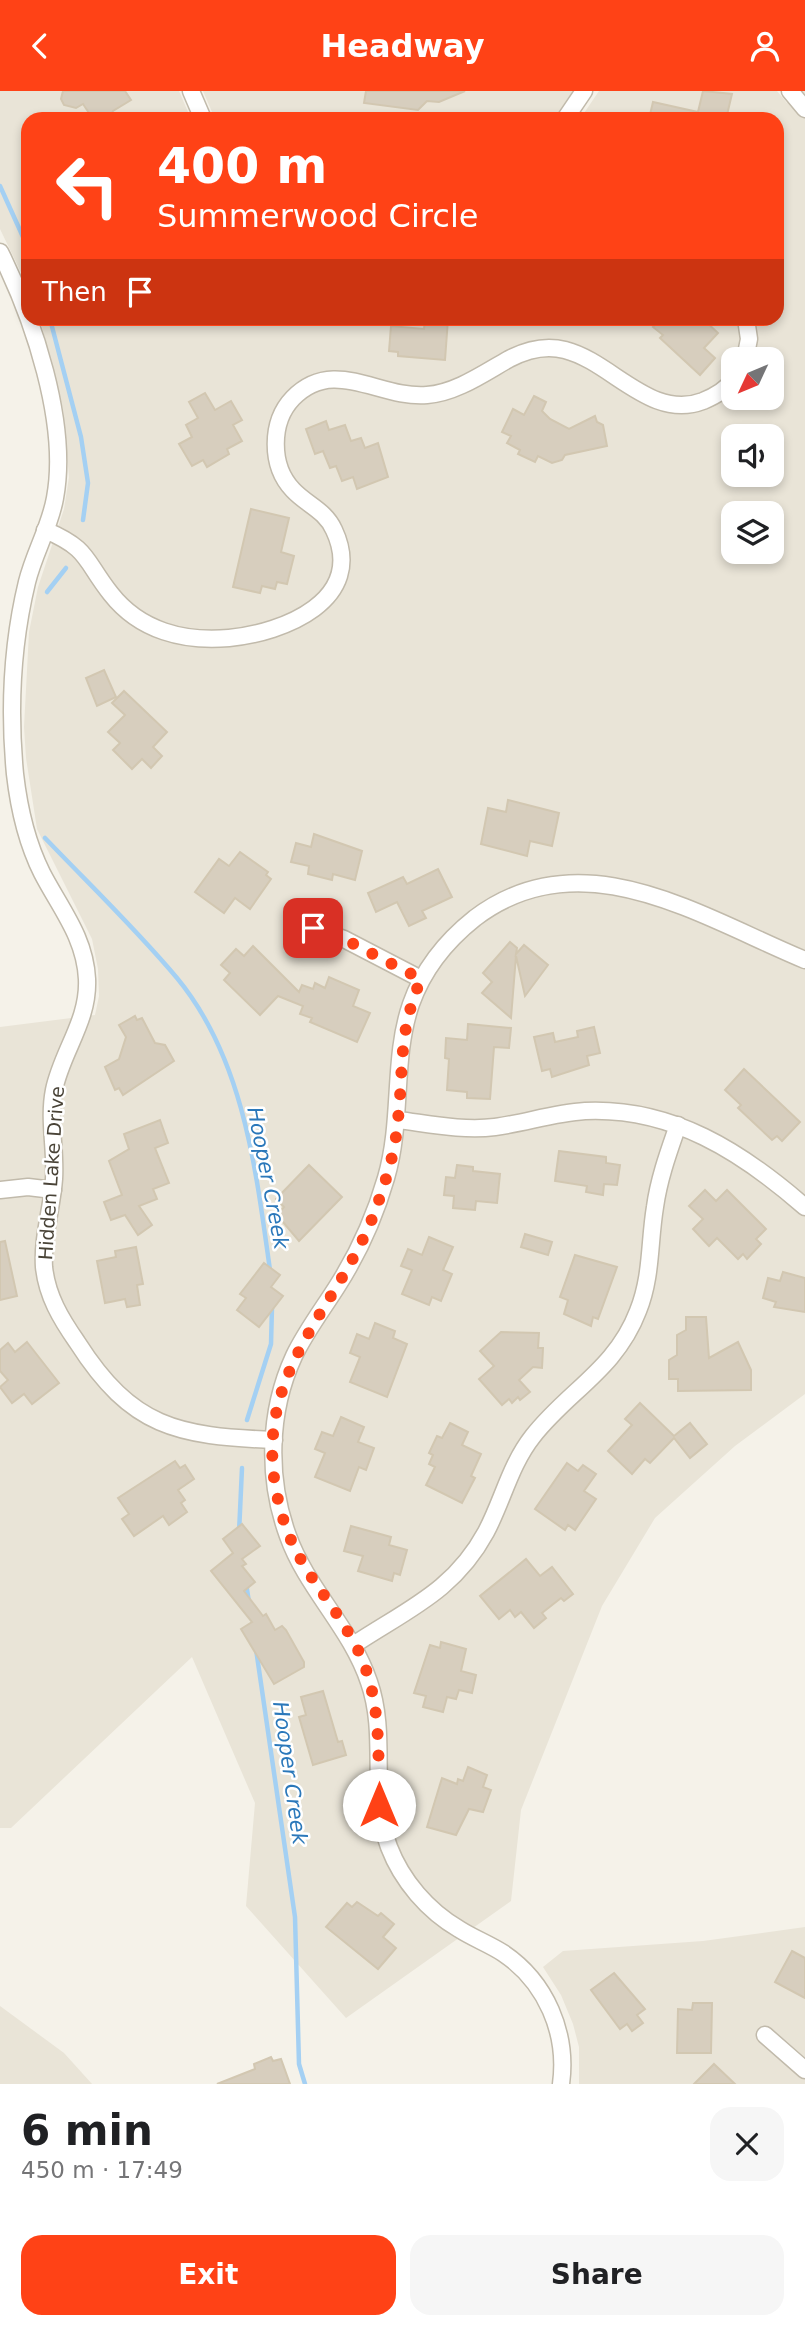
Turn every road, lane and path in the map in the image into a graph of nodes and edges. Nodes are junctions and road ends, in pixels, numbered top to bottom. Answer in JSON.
{"nodes":[{"id":1,"x":191,"y":91,"type":"edge"},
{"id":2,"x":584,"y":91,"type":"edge"},
{"id":3,"x":790,"y":91,"type":"edge"},
{"id":4,"x":805,"y":109,"type":"edge"},
{"id":5,"x":200,"y":112,"type":"edge"},
{"id":6,"x":570,"y":112,"type":"edge"},
{"id":7,"x":0,"y":252,"type":"edge"},
{"id":8,"x":21,"y":304,"type":"edge"},
{"id":9,"x":30,"y":326,"type":"edge"},
{"id":10,"x":747,"y":326,"type":"edge"},
{"id":11,"x":747,"y":347,"type":"edge"},
{"id":12,"x":721,"y":392,"type":"edge"},
{"id":13,"x":45,"y":530,"type":"junction"},
{"id":14,"x":313,"y":928,"type":"dead end"},
{"id":15,"x":805,"y":960,"type":"edge"},
{"id":16,"x":421,"y":979,"type":"junction"},
{"id":17,"x":398,"y":1120,"type":"junction"},
{"id":18,"x":678,"y":1125,"type":"junction"},
{"id":19,"x":0,"y":1190,"type":"edge"},
{"id":20,"x":53,"y":1190,"type":"junction"},
{"id":21,"x":805,"y":1207,"type":"edge"},
{"id":22,"x":274,"y":1440,"type":"junction"},
{"id":23,"x":355,"y":1644,"type":"junction"},
{"id":24,"x":765,"y":2035,"type":"dead end"},
{"id":25,"x":805,"y":2070,"type":"edge"},
{"id":26,"x":561,"y":2084,"type":"edge"}],
"edges":[{"from":1,"to":5,"type":"street"},
{"from":2,"to":6,"type":"street"},
{"from":3,"to":4,"type":"street"},
{"from":7,"to":8,"type":"street","name":"Hidden Lake Drive"},
{"from":9,"to":13,"type":"street","name":"Hidden Lake Drive"},
{"from":10,"to":11,"type":"street"},
{"from":12,"to":13,"type":"street"},
{"from":13,"to":20,"type":"street","name":"Hidden Lake Drive"},
{"from":14,"to":16,"type":"street"},
{"from":15,"to":16,"type":"street"},
{"from":16,"to":17,"type":"street"},
{"from":17,"to":18,"type":"street"},
{"from":17,"to":22,"type":"street"},
{"from":18,"to":21,"type":"street"},
{"from":18,"to":23,"type":"street"},
{"from":19,"to":20,"type":"street"},
{"from":20,"to":22,"type":"street","name":"Hidden Lake Drive"},
{"from":22,"to":23,"type":"street"},
{"from":23,"to":26,"type":"street"},
{"from":24,"to":25,"type":"street"}]}
